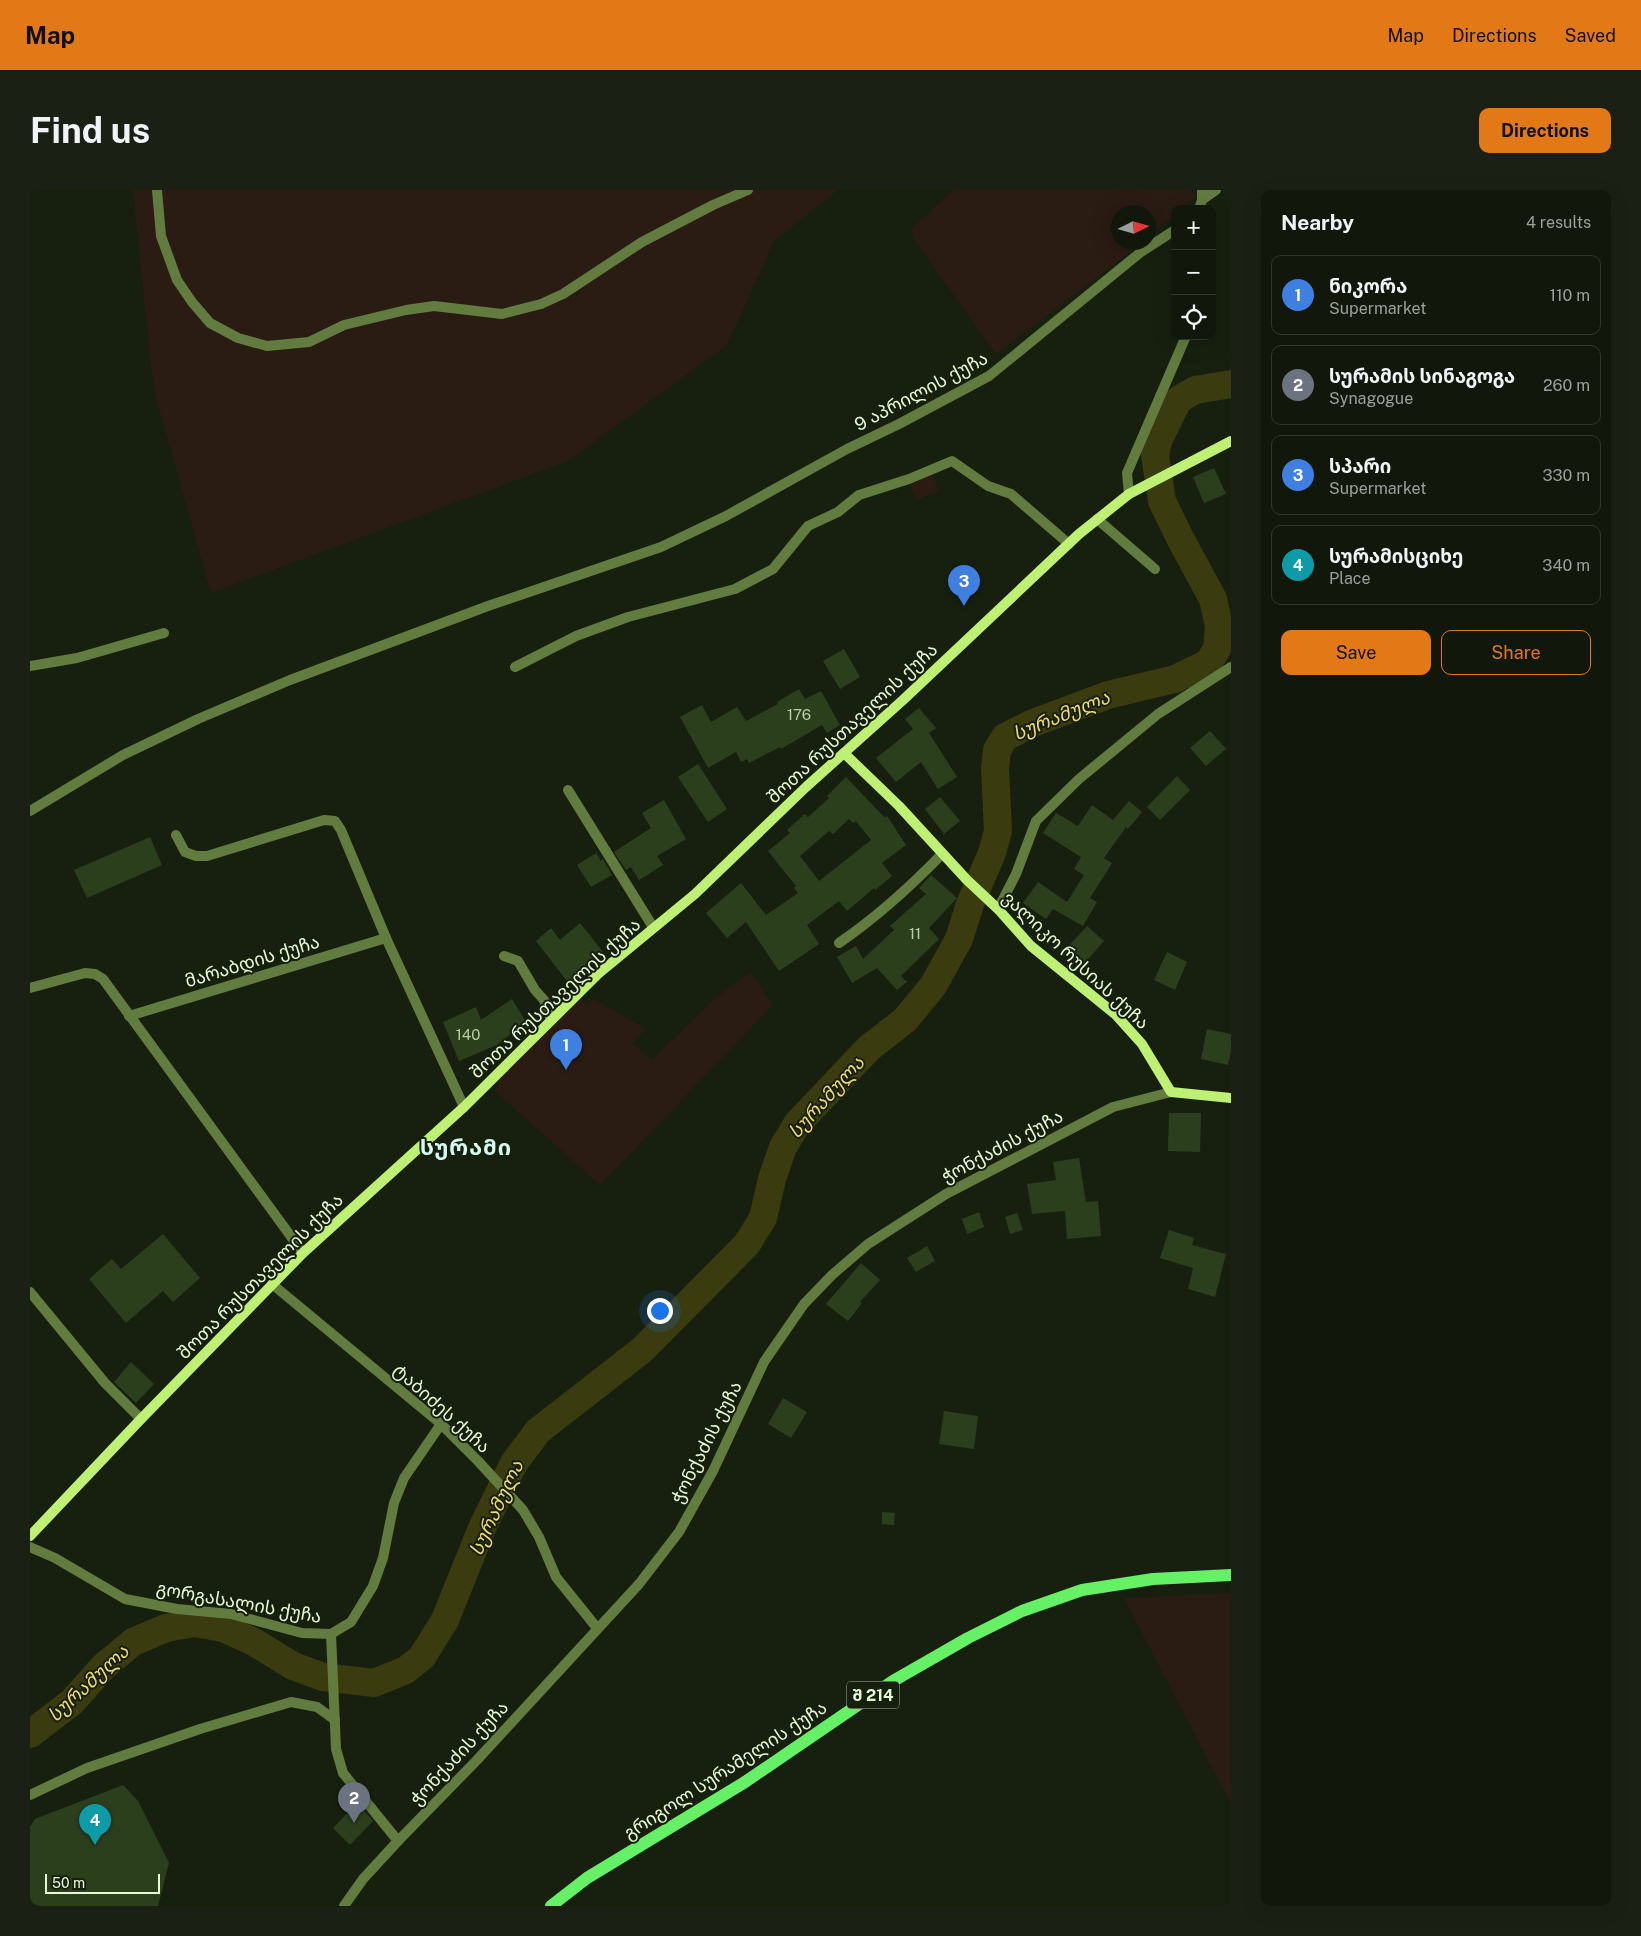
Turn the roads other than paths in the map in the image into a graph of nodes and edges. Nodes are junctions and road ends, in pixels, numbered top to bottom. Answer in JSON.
{"nodes":[{"id":1,"x":157,"y":190,"type":"edge"},
{"id":2,"x":748,"y":190,"type":"edge"},
{"id":3,"x":1216,"y":190,"type":"edge"},
{"id":4,"x":1201,"y":200,"type":"edge"},
{"id":5,"x":1171,"y":233,"type":"edge"},
{"id":6,"x":1184,"y":340,"type":"edge"},
{"id":7,"x":1231,"y":441,"type":"edge"},
{"id":8,"x":1129,"y":494,"type":"junction"},
{"id":9,"x":1097,"y":519,"type":"junction"},
{"id":10,"x":1069,"y":544,"type":"junction"},
{"id":11,"x":1155,"y":569,"type":"dead end"},
{"id":12,"x":164,"y":633,"type":"dead end"},
{"id":13,"x":30,"y":666,"type":"edge"},
{"id":14,"x":515,"y":666,"type":"dead end"},
{"id":15,"x":1231,"y":667,"type":"edge"},
{"id":16,"x":844,"y":752,"type":"junction"},
{"id":17,"x":568,"y":790,"type":"dead end"},
{"id":18,"x":30,"y":811,"type":"edge"},
{"id":19,"x":176,"y":835,"type":"dead end"},
{"id":20,"x":942,"y":854,"type":"junction"},
{"id":21,"x":996,"y":907,"type":"junction"},
{"id":22,"x":653,"y":927,"type":"junction"},
{"id":23,"x":386,"y":938,"type":"junction"},
{"id":24,"x":839,"y":943,"type":"dead end"},
{"id":25,"x":504,"y":956,"type":"dead end"},
{"id":26,"x":30,"y":988,"type":"edge"},
{"id":27,"x":129,"y":1016,"type":"junction"},
{"id":28,"x":552,"y":1020,"type":"junction"},
{"id":29,"x":1171,"y":1092,"type":"junction"},
{"id":30,"x":1231,"y":1098,"type":"edge"},
{"id":31,"x":464,"y":1107,"type":"junction"},
{"id":32,"x":302,"y":1254,"type":"junction"},
{"id":33,"x":272,"y":1284,"type":"junction"},
{"id":34,"x":30,"y":1292,"type":"edge"},
{"id":35,"x":141,"y":1419,"type":"junction"},
{"id":36,"x":441,"y":1424,"type":"junction"},
{"id":37,"x":30,"y":1536,"type":"edge"},
{"id":38,"x":30,"y":1547,"type":"edge"},
{"id":39,"x":1231,"y":1575,"type":"edge"},
{"id":40,"x":597,"y":1628,"type":"junction"},
{"id":41,"x":331,"y":1634,"type":"junction"},
{"id":42,"x":335,"y":1720,"type":"junction"},
{"id":43,"x":30,"y":1795,"type":"edge"},
{"id":44,"x":398,"y":1841,"type":"junction"},
{"id":45,"x":344,"y":1906,"type":"edge"},
{"id":46,"x":551,"y":1906,"type":"edge"}],
"edges":[{"from":1,"to":2,"type":"street"},
{"from":3,"to":4,"type":"street"},
{"from":5,"to":18,"type":"street","name":"9 აპრილის ქუჩა"},
{"from":6,"to":8,"type":"street"},
{"from":7,"to":8,"type":"street","name":"შოთა რუსთაველის ქუჩა"},
{"from":8,"to":9,"type":"street","name":"შოთა რუსთაველის ქუჩა"},
{"from":9,"to":10,"type":"street","name":"შოთა რუსთაველის ქუჩა"},
{"from":9,"to":11,"type":"street"},
{"from":10,"to":14,"type":"street"},
{"from":10,"to":16,"type":"street","name":"შოთა რუსთაველის ქუჩა"},
{"from":12,"to":13,"type":"street"},
{"from":15,"to":21,"type":"street"},
{"from":16,"to":20,"type":"street","name":"ვალიკო რუსიას ქუჩა"},
{"from":16,"to":22,"type":"street","name":"შოთა რუსთაველის ქუჩა"},
{"from":17,"to":22,"type":"street"},
{"from":19,"to":23,"type":"street"},
{"from":20,"to":21,"type":"street","name":"ვალიკო რუსიას ქუჩა"},
{"from":20,"to":24,"type":"street"},
{"from":21,"to":29,"type":"street","name":"ვალიკო რუსიას ქუჩა"},
{"from":22,"to":28,"type":"street","name":"შოთა რუსთაველის ქუჩა"},
{"from":23,"to":27,"type":"street","name":"მარაბდის ქუჩა"},
{"from":23,"to":31,"type":"street"},
{"from":25,"to":28,"type":"street"},
{"from":26,"to":27,"type":"street"},
{"from":27,"to":32,"type":"street"},
{"from":28,"to":31,"type":"street","name":"შოთა რუსთაველის ქუჩა"},
{"from":29,"to":30,"type":"street"},
{"from":29,"to":40,"type":"street","name":"ჭონქაძის ქუჩა"},
{"from":31,"to":32,"type":"street","name":"შოთა რუსთაველის ქუჩა"},
{"from":32,"to":33,"type":"street","name":"შოთა რუსთაველის ქუჩა"},
{"from":33,"to":35,"type":"street","name":"შოთა რუსთაველის ქუჩა"},
{"from":33,"to":36,"type":"street","name":"ტაბიძეს ქუჩა"},
{"from":34,"to":35,"type":"street"},
{"from":35,"to":37,"type":"street","name":"შოთა რუსთაველის ქუჩა"},
{"from":36,"to":40,"type":"street","name":"ტაბიძეს ქუჩა"},
{"from":36,"to":41,"type":"street","name":"გორგასალის ქუჩა"},
{"from":38,"to":41,"type":"street","name":"გორგასალის ქუჩა"},
{"from":39,"to":46,"type":"main road","name":"გრიგოლ სურამელის ქუჩა","number":"შ 214"},
{"from":40,"to":44,"type":"street","name":"ჭონქაძის ქუჩა"},
{"from":41,"to":42,"type":"street"},
{"from":42,"to":43,"type":"street"},
{"from":42,"to":44,"type":"street"},
{"from":44,"to":45,"type":"street","name":"ჭონქაძის ქუჩა"}]}
